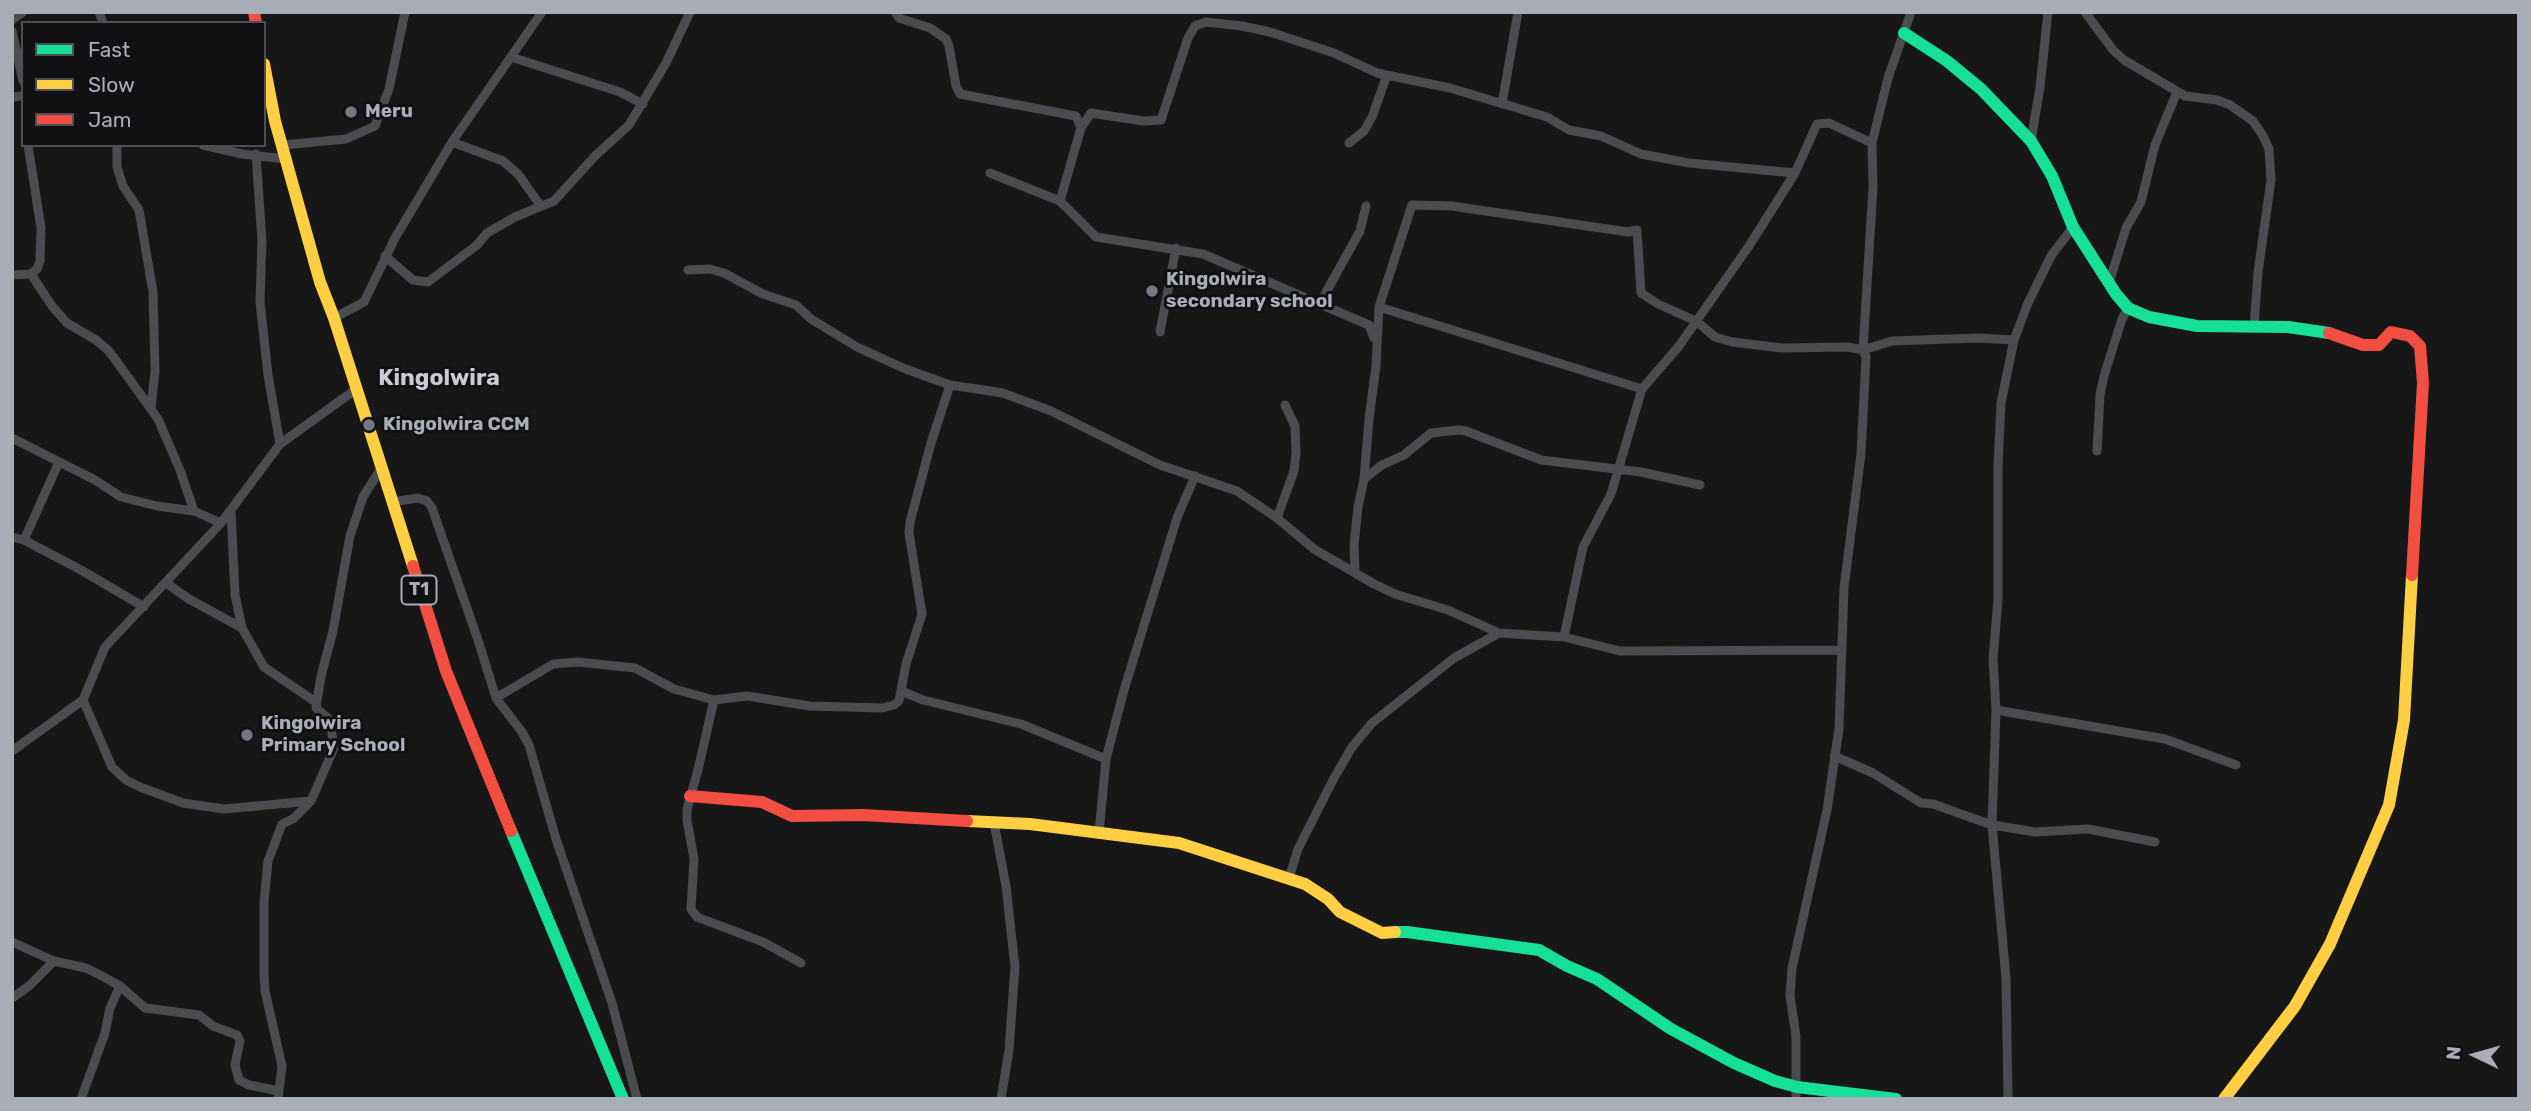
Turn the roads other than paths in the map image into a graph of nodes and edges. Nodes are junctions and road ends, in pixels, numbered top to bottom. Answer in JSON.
{"nodes":[{"id":1,"x":23,"y":12,"type":"edge"},
{"id":2,"x":405,"y":12,"type":"edge"},
{"id":3,"x":542,"y":12,"type":"edge"},
{"id":4,"x":690,"y":12,"type":"edge"},
{"id":5,"x":895,"y":12,"type":"edge"},
{"id":6,"x":1518,"y":12,"type":"edge"},
{"id":7,"x":1911,"y":12,"type":"edge"},
{"id":8,"x":2048,"y":12,"type":"edge"},
{"id":9,"x":2085,"y":12,"type":"edge"},
{"id":10,"x":12,"y":20,"type":"edge"},
{"id":11,"x":12,"y":31,"type":"edge"},
{"id":12,"x":1905,"y":33,"type":"junction"},
{"id":13,"x":511,"y":57,"type":"junction"},
{"id":14,"x":21,"y":72,"type":"edge"},
{"id":15,"x":266,"y":74,"type":"edge"},
{"id":16,"x":1387,"y":75,"type":"junction"},
{"id":17,"x":2177,"y":92,"type":"junction"},
{"id":18,"x":643,"y":104,"type":"junction"},
{"id":19,"x":1502,"y":104,"type":"junction"},
{"id":20,"x":1081,"y":128,"type":"junction"},
{"id":21,"x":2031,"y":141,"type":"junction"},
{"id":22,"x":452,"y":142,"type":"junction"},
{"id":23,"x":1349,"y":143,"type":"dead end"},
{"id":24,"x":1872,"y":143,"type":"junction"},
{"id":25,"x":283,"y":145,"type":"junction"},
{"id":26,"x":28,"y":147,"type":"edge"},
{"id":27,"x":117,"y":147,"type":"edge"},
{"id":28,"x":212,"y":147,"type":"edge"},
{"id":29,"x":256,"y":154,"type":"junction"},
{"id":30,"x":285,"y":159,"type":"junction"},
{"id":31,"x":990,"y":173,"type":"dead end"},
{"id":32,"x":1795,"y":173,"type":"junction"},
{"id":33,"x":1060,"y":201,"type":"junction"},
{"id":34,"x":540,"y":205,"type":"junction"},
{"id":35,"x":1366,"y":206,"type":"dead end"},
{"id":36,"x":2073,"y":228,"type":"junction"},
{"id":37,"x":1176,"y":248,"type":"junction"},
{"id":38,"x":385,"y":256,"type":"junction"},
{"id":39,"x":688,"y":270,"type":"dead end"},
{"id":40,"x":31,"y":274,"type":"junction"},
{"id":41,"x":12,"y":275,"type":"edge"},
{"id":42,"x":2109,"y":283,"type":"junction"},
{"id":43,"x":1319,"y":304,"type":"junction"},
{"id":44,"x":1379,"y":307,"type":"junction"},
{"id":45,"x":2128,"y":308,"type":"junction"},
{"id":46,"x":334,"y":318,"type":"junction"},
{"id":47,"x":1696,"y":321,"type":"junction"},
{"id":48,"x":2254,"y":327,"type":"junction"},
{"id":49,"x":1160,"y":332,"type":"dead end"},
{"id":50,"x":2014,"y":340,"type":"junction"},
{"id":51,"x":1376,"y":343,"type":"junction"},
{"id":52,"x":1863,"y":350,"type":"junction"},
{"id":53,"x":950,"y":385,"type":"junction"},
{"id":54,"x":1642,"y":389,"type":"junction"},
{"id":55,"x":355,"y":390,"type":"junction"},
{"id":56,"x":1285,"y":405,"type":"dead end"},
{"id":57,"x":151,"y":409,"type":"junction"},
{"id":58,"x":12,"y":438,"type":"edge"},
{"id":59,"x":280,"y":444,"type":"junction"},
{"id":60,"x":2097,"y":451,"type":"dead end"},
{"id":61,"x":59,"y":462,"type":"junction"},
{"id":62,"x":1618,"y":469,"type":"junction"},
{"id":63,"x":380,"y":470,"type":"junction"},
{"id":64,"x":1195,"y":476,"type":"junction"},
{"id":65,"x":1364,"y":479,"type":"junction"},
{"id":66,"x":1700,"y":485,"type":"dead end"},
{"id":67,"x":392,"y":502,"type":"junction"},
{"id":68,"x":230,"y":510,"type":"junction"},
{"id":69,"x":194,"y":511,"type":"junction"},
{"id":70,"x":1276,"y":518,"type":"junction"},
{"id":71,"x":221,"y":523,"type":"junction"},
{"id":72,"x":12,"y":537,"type":"edge"},
{"id":73,"x":24,"y":540,"type":"junction"},
{"id":74,"x":1355,"y":572,"type":"junction"},
{"id":75,"x":166,"y":583,"type":"junction"},
{"id":76,"x":144,"y":607,"type":"junction"},
{"id":77,"x":242,"y":628,"type":"junction"},
{"id":78,"x":1499,"y":633,"type":"junction"},
{"id":79,"x":1564,"y":637,"type":"junction"},
{"id":80,"x":1842,"y":650,"type":"junction"},
{"id":81,"x":901,"y":691,"type":"junction"},
{"id":82,"x":496,"y":698,"type":"junction"},
{"id":83,"x":83,"y":700,"type":"junction"},
{"id":84,"x":714,"y":700,"type":"junction"},
{"id":85,"x":317,"y":702,"type":"junction"},
{"id":86,"x":1996,"y":710,"type":"junction"},
{"id":87,"x":12,"y":751,"type":"edge"},
{"id":88,"x":1834,"y":756,"type":"junction"},
{"id":89,"x":1106,"y":759,"type":"junction"},
{"id":90,"x":2236,"y":765,"type":"dead end"},
{"id":91,"x":690,"y":796,"type":"junction"},
{"id":92,"x":311,"y":801,"type":"junction"},
{"id":93,"x":994,"y":823,"type":"junction"},
{"id":94,"x":1992,"y":824,"type":"junction"},
{"id":95,"x":1099,"y":833,"type":"junction"},
{"id":96,"x":2155,"y":842,"type":"dead end"},
{"id":97,"x":1289,"y":878,"type":"junction"},
{"id":98,"x":12,"y":942,"type":"edge"},
{"id":99,"x":54,"y":961,"type":"junction"},
{"id":100,"x":801,"y":963,"type":"dead end"},
{"id":101,"x":120,"y":986,"type":"junction"},
{"id":102,"x":12,"y":998,"type":"edge"},
{"id":103,"x":1796,"y":1093,"type":"edge"},
{"id":104,"x":279,"y":1095,"type":"edge"},
{"id":105,"x":81,"y":1099,"type":"edge"},
{"id":106,"x":623,"y":1099,"type":"edge"},
{"id":107,"x":637,"y":1099,"type":"edge"},
{"id":108,"x":1001,"y":1099,"type":"edge"},
{"id":109,"x":1896,"y":1099,"type":"edge"},
{"id":110,"x":2008,"y":1099,"type":"edge"},
{"id":111,"x":2224,"y":1099,"type":"edge"}],
"edges":[{"from":1,"to":10,"type":"street"},
{"from":2,"to":25,"type":"street"},
{"from":3,"to":13,"type":"street"},
{"from":4,"to":18,"type":"street"},
{"from":5,"to":20,"type":"street"},
{"from":6,"to":19,"type":"street"},
{"from":7,"to":12,"type":"street"},
{"from":8,"to":21,"type":"street"},
{"from":9,"to":17,"type":"street"},
{"from":11,"to":14,"type":"street"},
{"from":12,"to":21,"type":"main road"},
{"from":12,"to":24,"type":"street"},
{"from":13,"to":18,"type":"street"},
{"from":13,"to":22,"type":"street"},
{"from":15,"to":25,"type":"main road","number":"T1"},
{"from":16,"to":19,"type":"street"},
{"from":16,"to":20,"type":"street"},
{"from":16,"to":23,"type":"street"},
{"from":17,"to":42,"type":"street"},
{"from":17,"to":48,"type":"street"},
{"from":18,"to":34,"type":"street"},
{"from":19,"to":32,"type":"street"},
{"from":20,"to":33,"type":"street"},
{"from":21,"to":36,"type":"main road"},
{"from":22,"to":34,"type":"street"},
{"from":22,"to":38,"type":"street"},
{"from":24,"to":32,"type":"street"},
{"from":24,"to":52,"type":"street"},
{"from":25,"to":30,"type":"main road","number":"T1"},
{"from":26,"to":40,"type":"street"},
{"from":27,"to":57,"type":"street"},
{"from":28,"to":29,"type":"street"},
{"from":29,"to":30,"type":"street"},
{"from":29,"to":59,"type":"street"},
{"from":30,"to":46,"type":"main road","number":"T1"},
{"from":31,"to":33,"type":"street"},
{"from":32,"to":47,"type":"street"},
{"from":33,"to":37,"type":"street"},
{"from":34,"to":38,"type":"street"},
{"from":35,"to":43,"type":"street"},
{"from":36,"to":42,"type":"main road"},
{"from":36,"to":50,"type":"street"},
{"from":37,"to":43,"type":"street"},
{"from":37,"to":49,"type":"street"},
{"from":38,"to":46,"type":"street"},
{"from":39,"to":53,"type":"street"},
{"from":40,"to":41,"type":"street"},
{"from":40,"to":57,"type":"street"},
{"from":42,"to":45,"type":"main road"},
{"from":43,"to":51,"type":"street"},
{"from":44,"to":47,"type":"street"},
{"from":44,"to":51,"type":"street"},
{"from":44,"to":54,"type":"street"},
{"from":45,"to":48,"type":"main road"},
{"from":45,"to":60,"type":"street"},
{"from":46,"to":55,"type":"main road","number":"T1"},
{"from":47,"to":52,"type":"street"},
{"from":47,"to":54,"type":"street"},
{"from":48,"to":111,"type":"main road"},
{"from":50,"to":52,"type":"street"},
{"from":50,"to":86,"type":"street"},
{"from":51,"to":65,"type":"street"},
{"from":52,"to":80,"type":"street"},
{"from":53,"to":64,"type":"street"},
{"from":53,"to":81,"type":"street"},
{"from":54,"to":62,"type":"street"},
{"from":55,"to":59,"type":"street"},
{"from":55,"to":63,"type":"main road","number":"T1"},
{"from":56,"to":70,"type":"street"},
{"from":57,"to":69,"type":"street"},
{"from":58,"to":61,"type":"street"},
{"from":59,"to":68,"type":"street"},
{"from":61,"to":69,"type":"street"},
{"from":61,"to":73,"type":"street"},
{"from":62,"to":65,"type":"street"},
{"from":62,"to":66,"type":"street"},
{"from":62,"to":79,"type":"street"},
{"from":63,"to":67,"type":"main road","number":"T1"},
{"from":63,"to":85,"type":"street"},
{"from":64,"to":70,"type":"street"},
{"from":64,"to":89,"type":"street"},
{"from":65,"to":74,"type":"street"},
{"from":67,"to":82,"type":"street"},
{"from":67,"to":106,"type":"main road","number":"T1"},
{"from":68,"to":71,"type":"street"},
{"from":68,"to":77,"type":"street"},
{"from":69,"to":71,"type":"street"},
{"from":70,"to":74,"type":"street"},
{"from":71,"to":75,"type":"street"},
{"from":72,"to":73,"type":"street"},
{"from":73,"to":76,"type":"street"},
{"from":74,"to":78,"type":"street"},
{"from":75,"to":76,"type":"street"},
{"from":75,"to":77,"type":"street"},
{"from":76,"to":83,"type":"street"},
{"from":77,"to":85,"type":"street"},
{"from":78,"to":79,"type":"street"},
{"from":78,"to":97,"type":"street"},
{"from":79,"to":80,"type":"street"},
{"from":80,"to":88,"type":"street"},
{"from":81,"to":84,"type":"street"},
{"from":81,"to":89,"type":"street"},
{"from":82,"to":84,"type":"street"},
{"from":82,"to":107,"type":"street"},
{"from":83,"to":87,"type":"street"},
{"from":83,"to":92,"type":"street"},
{"from":84,"to":91,"type":"street"},
{"from":85,"to":92,"type":"street"},
{"from":86,"to":90,"type":"street"},
{"from":86,"to":94,"type":"street"},
{"from":88,"to":94,"type":"street"},
{"from":88,"to":103,"type":"street"},
{"from":89,"to":95,"type":"street"},
{"from":91,"to":93,"type":"main road"},
{"from":91,"to":100,"type":"street"},
{"from":92,"to":104,"type":"street"},
{"from":93,"to":95,"type":"main road"},
{"from":93,"to":108,"type":"street"},
{"from":94,"to":96,"type":"street"},
{"from":94,"to":110,"type":"street"},
{"from":95,"to":97,"type":"main road"},
{"from":97,"to":103,"type":"main road"},
{"from":98,"to":99,"type":"street"},
{"from":99,"to":101,"type":"street"},
{"from":99,"to":102,"type":"street"},
{"from":101,"to":104,"type":"street"},
{"from":101,"to":105,"type":"street"},
{"from":103,"to":109,"type":"main road"}]}
